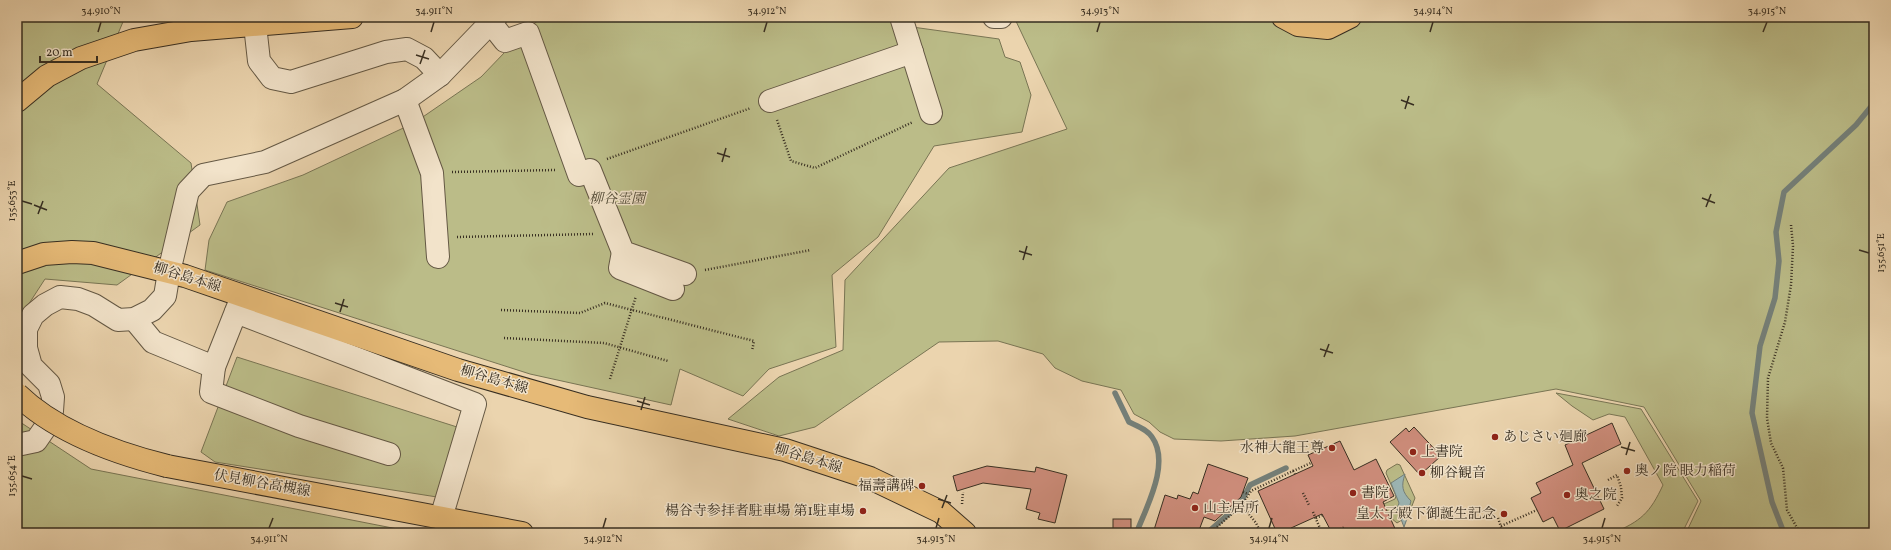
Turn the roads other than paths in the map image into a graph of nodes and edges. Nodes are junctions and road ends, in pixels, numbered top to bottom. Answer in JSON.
{"nodes":[{"id":1,"x":352,"y":17,"type":"edge"},
{"id":2,"x":901,"y":17,"type":"edge"},
{"id":3,"x":994,"y":17,"type":"edge"},
{"id":4,"x":1001,"y":17,"type":"edge"},
{"id":5,"x":1283,"y":17,"type":"edge"},
{"id":6,"x":1350,"y":17,"type":"edge"},
{"id":7,"x":493,"y":20,"type":"edge"},
{"id":8,"x":255,"y":25,"type":"junction"},
{"id":9,"x":912,"y":52,"type":"junction"},
{"id":10,"x":440,"y":75,"type":"junction"},
{"id":11,"x":405,"y":100,"type":"junction"},
{"id":12,"x":17,"y":101,"type":"edge"},
{"id":13,"x":770,"y":101,"type":"road end"},
{"id":14,"x":931,"y":113,"type":"road end"},
{"id":15,"x":619,"y":243,"type":"junction"},
{"id":16,"x":438,"y":248,"type":"road end"},
{"id":17,"x":17,"y":263,"type":"edge"},
{"id":18,"x":169,"y":272,"type":"junction"},
{"id":19,"x":239,"y":304,"type":"junction"},
{"id":20,"x":134,"y":319,"type":"junction"},
{"id":21,"x":214,"y":367,"type":"junction"},
{"id":22,"x":17,"y":394,"type":"edge"},
{"id":23,"x":17,"y":446,"type":"edge"},
{"id":24,"x":389,"y":454,"type":"dead end"},
{"id":25,"x":441,"y":518,"type":"junction"},
{"id":26,"x":522,"y":533,"type":"edge"},
{"id":27,"x":965,"y":533,"type":"edge"}],
"edges":[{"from":1,"to":8,"type":"main road"},
{"from":2,"to":9,"type":"street"},
{"from":3,"to":4,"type":"street"},
{"from":5,"to":6,"type":"main road"},
{"from":7,"to":10,"type":"street"},
{"from":7,"to":15,"type":"street"},
{"from":8,"to":10,"type":"street"},
{"from":8,"to":12,"type":"main road"},
{"from":9,"to":13,"type":"street"},
{"from":9,"to":14,"type":"street"},
{"from":10,"to":11,"type":"street"},
{"from":11,"to":16,"type":"street"},
{"from":11,"to":18,"type":"street"},
{"from":15,"to":15,"type":"street"},
{"from":17,"to":18,"type":"main road","name":"柳谷島本線"},
{"from":18,"to":19,"type":"main road","name":"柳谷島本線"},
{"from":18,"to":20,"type":"street"},
{"from":19,"to":21,"type":"street"},
{"from":19,"to":25,"type":"street"},
{"from":19,"to":27,"type":"main road","name":"柳谷島本線"},
{"from":20,"to":21,"type":"street"},
{"from":20,"to":23,"type":"street"},
{"from":21,"to":24,"type":"street"},
{"from":22,"to":25,"type":"main road","name":"伏見柳谷高槻線","bridge":true},
{"from":25,"to":26,"type":"main road","name":"伏見柳谷高槻線"}]}
